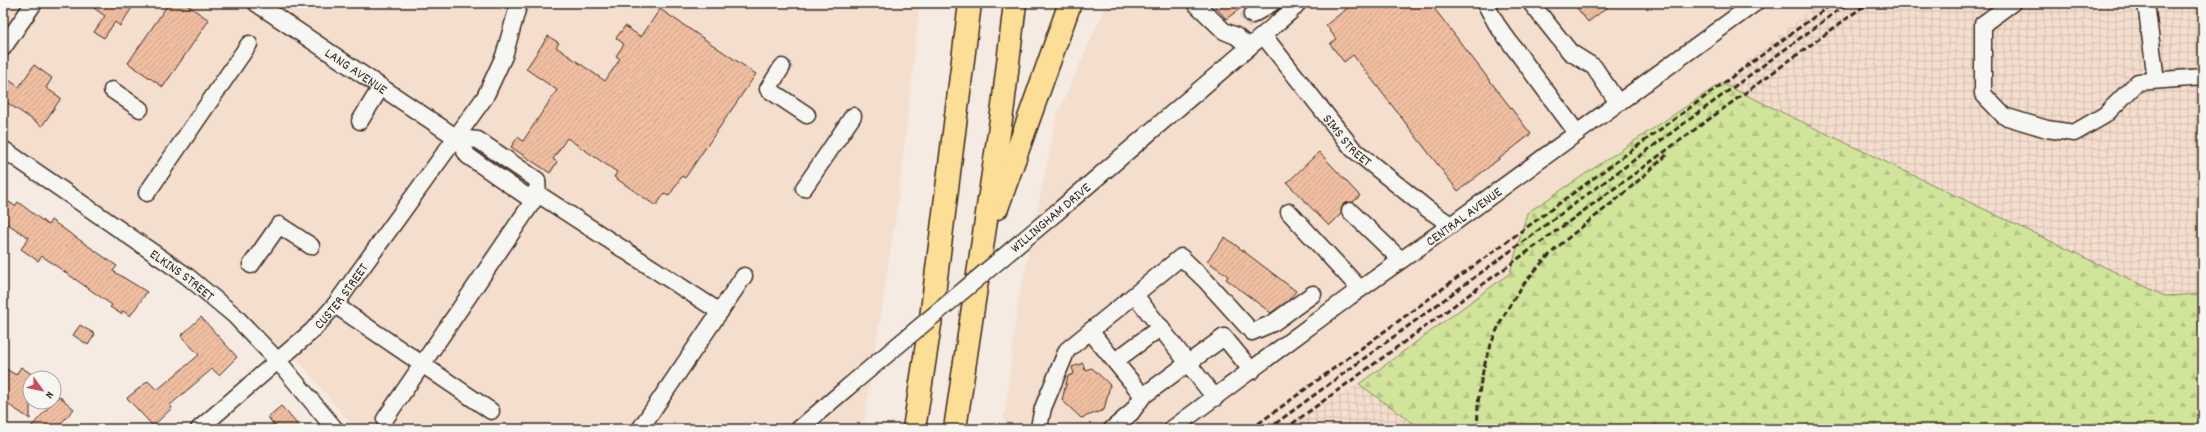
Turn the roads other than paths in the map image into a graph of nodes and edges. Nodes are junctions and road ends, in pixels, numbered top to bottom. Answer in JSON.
{"nodes":[{"id":1,"x":34,"y":3,"type":"edge"},
{"id":2,"x":256,"y":3,"type":"edge"},
{"id":3,"x":519,"y":3,"type":"edge"},
{"id":4,"x":970,"y":3,"type":"edge"},
{"id":5,"x":1015,"y":3,"type":"edge"},
{"id":6,"x":1070,"y":3,"type":"edge"},
{"id":7,"x":1195,"y":3,"type":"edge"},
{"id":8,"x":1272,"y":3,"type":"edge"},
{"id":9,"x":1485,"y":3,"type":"edge"},
{"id":10,"x":1531,"y":3,"type":"edge"},
{"id":11,"x":1755,"y":3,"type":"edge"},
{"id":12,"x":2012,"y":3,"type":"edge"},
{"id":13,"x":2146,"y":3,"type":"edge"},
{"id":14,"x":1293,"y":4,"type":"edge"},
{"id":15,"x":1739,"y":8,"type":"edge"},
{"id":16,"x":1263,"y":35,"type":"junction"},
{"id":17,"x":1236,"y":36,"type":"junction"},
{"id":18,"x":249,"y":44,"type":"dead end"},
{"id":19,"x":1249,"y":47,"type":"junction"},
{"id":20,"x":3,"y":48,"type":"edge"},
{"id":21,"x":782,"y":67,"type":"dead end"},
{"id":22,"x":2203,"y":77,"type":"edge"},
{"id":23,"x":2156,"y":80,"type":"junction"},
{"id":24,"x":381,"y":87,"type":"junction"},
{"id":25,"x":112,"y":90,"type":"dead end"},
{"id":26,"x":1618,"y":103,"type":"junction"},
{"id":27,"x":140,"y":109,"type":"dead end"},
{"id":28,"x":807,"y":115,"type":"dead end"},
{"id":29,"x":854,"y":116,"type":"dead end"},
{"id":30,"x":360,"y":121,"type":"dead end"},
{"id":31,"x":1578,"y":133,"type":"junction"},
{"id":32,"x":457,"y":138,"type":"junction"},
{"id":33,"x":3,"y":149,"type":"edge"},
{"id":34,"x":804,"y":188,"type":"dead end"},
{"id":35,"x":146,"y":193,"type":"dead end"},
{"id":36,"x":538,"y":194,"type":"junction"},
{"id":37,"x":1350,"y":211,"type":"dead end"},
{"id":38,"x":1289,"y":212,"type":"dead end"},
{"id":39,"x":1451,"y":225,"type":"junction"},
{"id":40,"x":311,"y":246,"type":"dead end"},
{"id":41,"x":982,"y":252,"type":"junction"},
{"id":42,"x":1401,"y":260,"type":"junction"},
{"id":43,"x":252,"y":265,"type":"dead end"},
{"id":44,"x":744,"y":276,"type":"dead end"},
{"id":45,"x":1360,"y":289,"type":"junction"},
{"id":46,"x":1313,"y":294,"type":"dead end"},
{"id":47,"x":1135,"y":295,"type":"junction"},
{"id":48,"x":335,"y":305,"type":"junction"},
{"id":49,"x":720,"y":312,"type":"junction"},
{"id":50,"x":1243,"y":321,"type":"junction"},
{"id":51,"x":1161,"y":327,"type":"junction"},
{"id":52,"x":1090,"y":331,"type":"junction"},
{"id":53,"x":1224,"y":337,"type":"junction"},
{"id":54,"x":278,"y":361,"type":"junction"},
{"id":55,"x":1115,"y":361,"type":"junction"},
{"id":56,"x":1189,"y":362,"type":"junction"},
{"id":57,"x":422,"y":364,"type":"junction"},
{"id":58,"x":1252,"y":371,"type":"junction"},
{"id":59,"x":1143,"y":396,"type":"junction"},
{"id":60,"x":1215,"y":398,"type":"junction"},
{"id":61,"x":491,"y":411,"type":"dead end"},
{"id":62,"x":384,"y":419,"type":"dead end"},
{"id":63,"x":199,"y":429,"type":"edge"},
{"id":64,"x":335,"y":429,"type":"edge"},
{"id":65,"x":640,"y":429,"type":"edge"},
{"id":66,"x":799,"y":429,"type":"edge"},
{"id":67,"x":914,"y":429,"type":"edge"},
{"id":68,"x":955,"y":429,"type":"edge"},
{"id":69,"x":1041,"y":429,"type":"edge"},
{"id":70,"x":1112,"y":429,"type":"edge"},
{"id":71,"x":1172,"y":429,"type":"edge"}],
"edges":[{"from":1,"to":20,"type":"street"},
{"from":2,"to":24,"type":"street","name":"LANG AVENUE"},
{"from":3,"to":32,"type":"street","name":"CUSTER STREET"},
{"from":4,"to":67,"type":"highway"},
{"from":5,"to":41,"type":"highway"},
{"from":6,"to":41,"type":"highway"},
{"from":7,"to":17,"type":"street"},
{"from":8,"to":17,"type":"street"},
{"from":9,"to":31,"type":"street"},
{"from":10,"to":26,"type":"street"},
{"from":11,"to":15,"type":"street","name":"CENTRAL AVENUE"},
{"from":12,"to":23,"type":"street"},
{"from":13,"to":23,"type":"street"},
{"from":14,"to":16,"type":"street","name":"WILLINGHAM DRIVE"},
{"from":15,"to":26,"type":"street","name":"CENTRAL AVENUE"},
{"from":16,"to":19,"type":"street","name":"WILLINGHAM DRIVE"},
{"from":16,"to":39,"type":"street","name":"SIMS STREET"},
{"from":17,"to":19,"type":"street"},
{"from":18,"to":35,"type":"street"},
{"from":19,"to":66,"type":"street","name":"WILLINGHAM DRIVE","bridge":true},
{"from":21,"to":28,"type":"street"},
{"from":22,"to":23,"type":"street"},
{"from":24,"to":30,"type":"street"},
{"from":24,"to":32,"type":"street","name":"LANG AVENUE"},
{"from":25,"to":27,"type":"street"},
{"from":26,"to":31,"type":"street","name":"CENTRAL AVENUE"},
{"from":29,"to":34,"type":"street"},
{"from":31,"to":39,"type":"street","name":"CENTRAL AVENUE"},
{"from":32,"to":36,"type":"street"},
{"from":32,"to":48,"type":"street","name":"CUSTER STREET"},
{"from":33,"to":54,"type":"street","name":"ELKINS STREET"},
{"from":36,"to":49,"type":"street"},
{"from":36,"to":57,"type":"street"},
{"from":37,"to":42,"type":"street"},
{"from":38,"to":45,"type":"street"},
{"from":39,"to":42,"type":"street","name":"CENTRAL AVENUE"},
{"from":40,"to":43,"type":"street"},
{"from":41,"to":68,"type":"highway"},
{"from":42,"to":45,"type":"street","name":"CENTRAL AVENUE"},
{"from":44,"to":49,"type":"street"},
{"from":45,"to":58,"type":"street","name":"CENTRAL AVENUE"},
{"from":46,"to":50,"type":"street"},
{"from":47,"to":50,"type":"street"},
{"from":47,"to":51,"type":"street"},
{"from":47,"to":52,"type":"street"},
{"from":48,"to":54,"type":"street","name":"CUSTER STREET"},
{"from":48,"to":57,"type":"street"},
{"from":49,"to":65,"type":"street"},
{"from":50,"to":53,"type":"street"},
{"from":51,"to":55,"type":"street"},
{"from":51,"to":56,"type":"street"},
{"from":52,"to":55,"type":"street"},
{"from":52,"to":69,"type":"street"},
{"from":53,"to":56,"type":"street"},
{"from":53,"to":58,"type":"street"},
{"from":54,"to":63,"type":"street","name":"CUSTER STREET"},
{"from":54,"to":64,"type":"street","name":"ELKINS STREET"},
{"from":55,"to":59,"type":"street"},
{"from":56,"to":59,"type":"street"},
{"from":56,"to":60,"type":"street"},
{"from":57,"to":61,"type":"street"},
{"from":57,"to":62,"type":"street"},
{"from":58,"to":60,"type":"street","name":"CENTRAL AVENUE"},
{"from":59,"to":70,"type":"street"},
{"from":60,"to":71,"type":"street","name":"CENTRAL AVENUE"}]}
